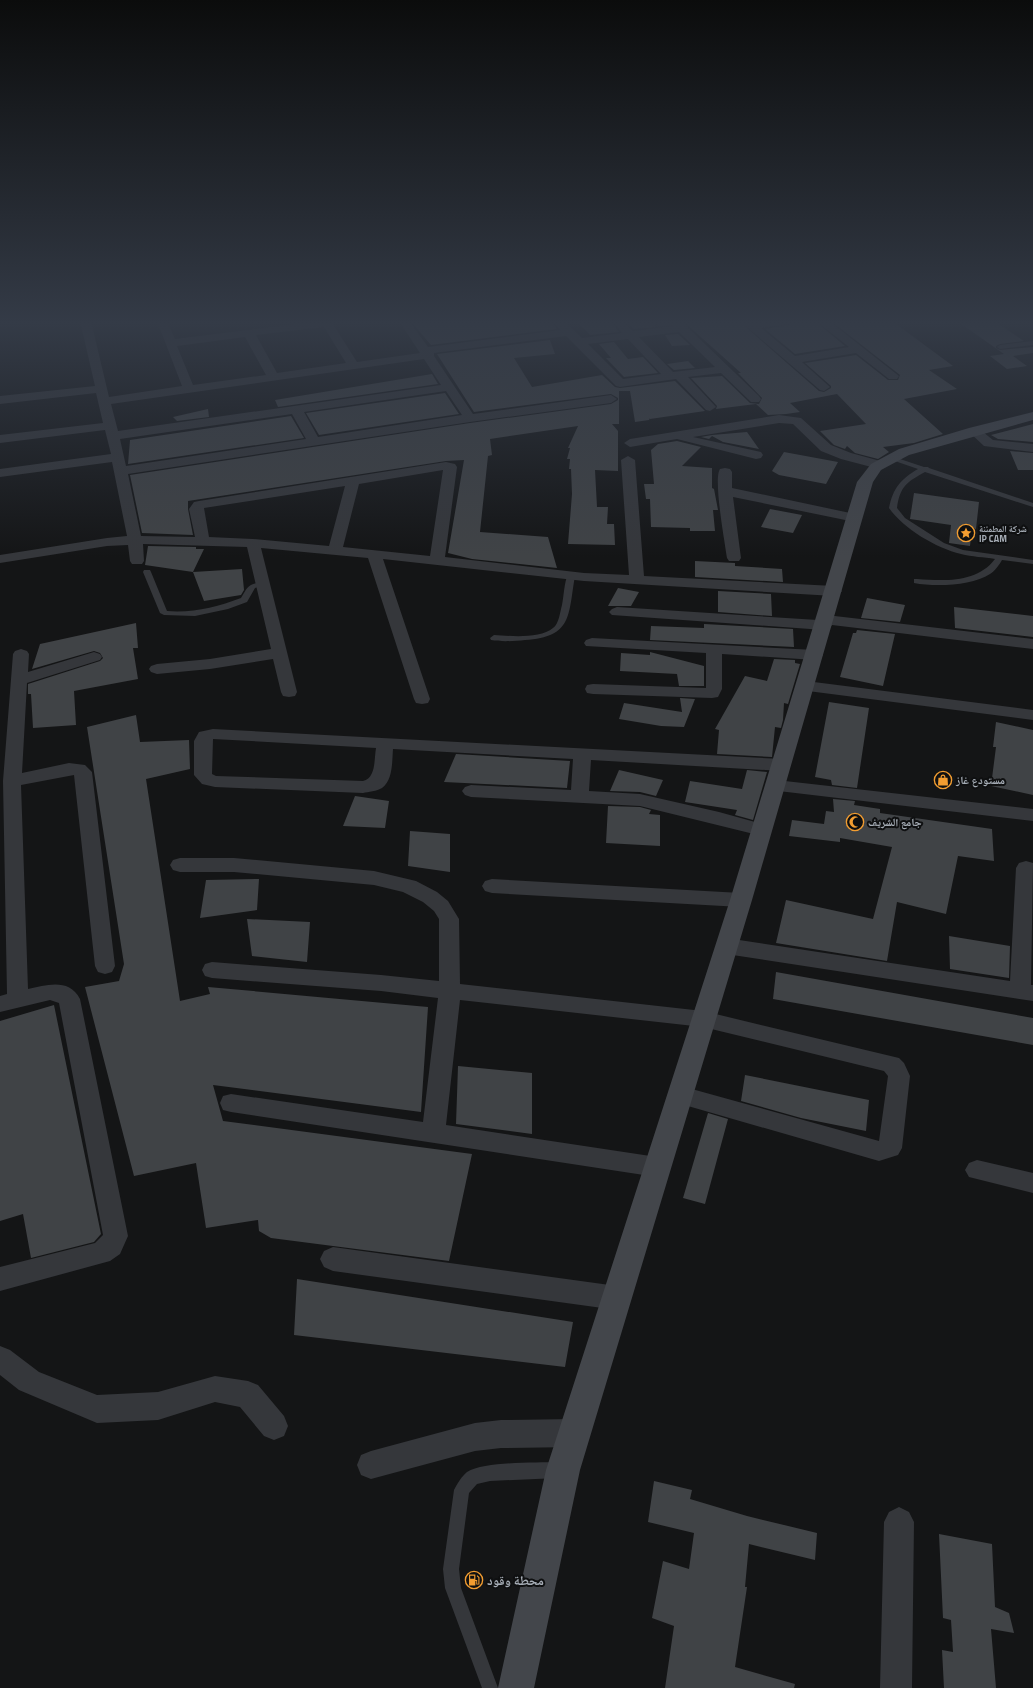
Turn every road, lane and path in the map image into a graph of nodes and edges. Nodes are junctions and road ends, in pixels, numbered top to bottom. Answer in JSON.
{"nodes":[{"id":1,"x":103,"y":400,"type":"edge"},
{"id":2,"x":361,"y":400,"type":"edge"},
{"id":3,"x":458,"y":400,"type":"edge"},
{"id":4,"x":606,"y":400,"type":"edge"},
{"id":5,"x":702,"y":400,"type":"edge"},
{"id":6,"x":710,"y":407,"type":"dead end"},
{"id":7,"x":296,"y":409,"type":"junction"},
{"id":8,"x":1033,"y":416,"type":"edge"},
{"id":9,"x":470,"y":418,"type":"junction"},
{"id":10,"x":111,"y":431,"type":"junction"},
{"id":11,"x":974,"y":431,"type":"junction"},
{"id":12,"x":674,"y":436,"type":"junction"},
{"id":13,"x":0,"y":439,"type":"edge"},
{"id":14,"x":314,"y":442,"type":"junction"},
{"id":15,"x":630,"y":443,"type":"dead end"},
{"id":16,"x":1033,"y":448,"type":"edge"},
{"id":17,"x":756,"y":455,"type":"dead end"},
{"id":18,"x":118,"y":457,"type":"junction"},
{"id":19,"x":628,"y":460,"type":"dead end"},
{"id":20,"x":885,"y":461,"type":"junction"},
{"id":21,"x":926,"y":468,"type":"junction"},
{"id":22,"x":120,"y":471,"type":"junction"},
{"id":23,"x":725,"y":472,"type":"dead end"},
{"id":24,"x":0,"y":473,"type":"edge"},
{"id":25,"x":353,"y":480,"type":"junction"},
{"id":26,"x":725,"y":492,"type":"junction"},
{"id":27,"x":1033,"y":505,"type":"edge"},
{"id":28,"x":855,"y":518,"type":"junction"},
{"id":29,"x":135,"y":540,"type":"junction"},
{"id":30,"x":203,"y":541,"type":"junction"},
{"id":31,"x":253,"y":543,"type":"junction"},
{"id":32,"x":336,"y":550,"type":"junction"},
{"id":33,"x":374,"y":554,"type":"junction"},
{"id":34,"x":734,"y":558,"type":"dead end"},
{"id":35,"x":1000,"y":558,"type":"junction"},
{"id":36,"x":0,"y":559,"type":"edge"},
{"id":37,"x":437,"y":560,"type":"junction"},
{"id":38,"x":138,"y":561,"type":"dead end"},
{"id":39,"x":1033,"y":562,"type":"edge"},
{"id":40,"x":147,"y":572,"type":"dead end"},
{"id":41,"x":571,"y":576,"type":"junction"},
{"id":42,"x":637,"y":580,"type":"junction"},
{"id":43,"x":917,"y":582,"type":"dead end"},
{"id":44,"x":263,"y":584,"type":"junction"},
{"id":45,"x":834,"y":592,"type":"junction"},
{"id":46,"x":617,"y":612,"type":"dead end"},
{"id":47,"x":825,"y":622,"type":"junction"},
{"id":48,"x":494,"y":638,"type":"dead end"},
{"id":49,"x":592,"y":643,"type":"dead end"},
{"id":50,"x":1033,"y":644,"type":"edge"},
{"id":51,"x":714,"y":649,"type":"junction"},
{"id":52,"x":279,"y":653,"type":"junction"},
{"id":53,"x":22,"y":654,"type":"dead end"},
{"id":54,"x":815,"y":655,"type":"junction"},
{"id":55,"x":94,"y":657,"type":"dead end"},
{"id":56,"x":157,"y":669,"type":"dead end"},
{"id":57,"x":20,"y":680,"type":"junction"},
{"id":58,"x":806,"y":686,"type":"junction"},
{"id":59,"x":593,"y":689,"type":"dead end"},
{"id":60,"x":289,"y":692,"type":"dead end"},
{"id":61,"x":422,"y":699,"type":"dead end"},
{"id":62,"x":1033,"y":715,"type":"edge"},
{"id":63,"x":385,"y":742,"type":"junction"},
{"id":64,"x":582,"y":753,"type":"junction"},
{"id":65,"x":8,"y":774,"type":"edge"},
{"id":66,"x":779,"y":776,"type":"junction"},
{"id":67,"x":471,"y":790,"type":"dead end"},
{"id":68,"x":580,"y":796,"type":"junction"},
{"id":69,"x":6,"y":814,"type":"edge"},
{"id":70,"x":1033,"y":815,"type":"edge"},
{"id":71,"x":762,"y":830,"type":"junction"},
{"id":72,"x":180,"y":864,"type":"dead end"},
{"id":73,"x":1026,"y":868,"type":"dead end"},
{"id":74,"x":492,"y":886,"type":"dead end"},
{"id":75,"x":741,"y":900,"type":"junction"},
{"id":76,"x":726,"y":946,"type":"junction"},
{"id":77,"x":105,"y":966,"type":"dead end"},
{"id":78,"x":212,"y":970,"type":"dead end"},
{"id":79,"x":450,"y":990,"type":"junction"},
{"id":80,"x":1027,"y":992,"type":"edge"},
{"id":81,"x":9,"y":1002,"type":"edge"},
{"id":82,"x":703,"y":1019,"type":"junction"},
{"id":83,"x":681,"y":1095,"type":"junction"},
{"id":84,"x":231,"y":1103,"type":"dead end"},
{"id":85,"x":433,"y":1133,"type":"junction"},
{"id":86,"x":658,"y":1167,"type":"junction"},
{"id":87,"x":977,"y":1170,"type":"dead end"},
{"id":88,"x":1033,"y":1183,"type":"edge"},
{"id":89,"x":333,"y":1258,"type":"dead end"},
{"id":90,"x":0,"y":1279,"type":"edge"},
{"id":91,"x":617,"y":1298,"type":"junction"},
{"id":92,"x":0,"y":1359,"type":"edge"},
{"id":93,"x":274,"y":1426,"type":"dead end"},
{"id":94,"x":575,"y":1433,"type":"junction"},
{"id":95,"x":371,"y":1465,"type":"dead end"},
{"id":96,"x":563,"y":1470,"type":"junction"},
{"id":97,"x":899,"y":1522,"type":"dead end"},
{"id":98,"x":490,"y":1688,"type":"edge"},
{"id":99,"x":516,"y":1688,"type":"edge"},
{"id":100,"x":896,"y":1688,"type":"edge"}],
"edges":[{"from":1,"to":10,"type":"street"},
{"from":2,"to":7,"type":"street"},
{"from":3,"to":9,"type":"street"},
{"from":4,"to":9,"type":"street"},
{"from":5,"to":6,"type":"street"},
{"from":7,"to":10,"type":"street"},
{"from":7,"to":14,"type":"street"},
{"from":8,"to":11,"type":"main road"},
{"from":9,"to":14,"type":"street"},
{"from":10,"to":13,"type":"street"},
{"from":10,"to":18,"type":"street"},
{"from":11,"to":16,"type":"street"},
{"from":11,"to":20,"type":"main road"},
{"from":12,"to":15,"type":"street"},
{"from":12,"to":17,"type":"street"},
{"from":12,"to":20,"type":"street"},
{"from":14,"to":22,"type":"street"},
{"from":18,"to":22,"type":"street"},
{"from":18,"to":24,"type":"street"},
{"from":19,"to":42,"type":"street"},
{"from":20,"to":21,"type":"lane"},
{"from":20,"to":28,"type":"main road"},
{"from":21,"to":27,"type":"lane"},
{"from":21,"to":35,"type":"lane"},
{"from":22,"to":29,"type":"street"},
{"from":23,"to":26,"type":"street"},
{"from":25,"to":30,"type":"street"},
{"from":25,"to":32,"type":"street"},
{"from":25,"to":37,"type":"street"},
{"from":26,"to":28,"type":"street"},
{"from":26,"to":34,"type":"street"},
{"from":28,"to":45,"type":"main road"},
{"from":29,"to":30,"type":"street"},
{"from":29,"to":36,"type":"street"},
{"from":29,"to":38,"type":"street"},
{"from":30,"to":31,"type":"street"},
{"from":31,"to":32,"type":"street"},
{"from":31,"to":44,"type":"street"},
{"from":32,"to":33,"type":"street"},
{"from":33,"to":37,"type":"street"},
{"from":33,"to":61,"type":"street"},
{"from":35,"to":39,"type":"lane"},
{"from":35,"to":43,"type":"lane"},
{"from":37,"to":41,"type":"street"},
{"from":40,"to":44,"type":"lane"},
{"from":41,"to":42,"type":"street"},
{"from":41,"to":48,"type":"lane"},
{"from":42,"to":45,"type":"street"},
{"from":44,"to":52,"type":"street"},
{"from":45,"to":47,"type":"main road"},
{"from":46,"to":47,"type":"street"},
{"from":47,"to":50,"type":"street"},
{"from":47,"to":54,"type":"main road"},
{"from":49,"to":51,"type":"street"},
{"from":51,"to":54,"type":"street"},
{"from":51,"to":59,"type":"street"},
{"from":52,"to":56,"type":"street"},
{"from":52,"to":60,"type":"street"},
{"from":53,"to":57,"type":"street"},
{"from":54,"to":58,"type":"main road"},
{"from":55,"to":57,"type":"street"},
{"from":57,"to":65,"type":"street"},
{"from":58,"to":62,"type":"street"},
{"from":58,"to":66,"type":"main road"},
{"from":63,"to":63,"type":"street"},
{"from":63,"to":64,"type":"street"},
{"from":64,"to":66,"type":"street"},
{"from":64,"to":68,"type":"street"},
{"from":65,"to":69,"type":"street"},
{"from":65,"to":77,"type":"street"},
{"from":66,"to":70,"type":"street"},
{"from":66,"to":71,"type":"main road"},
{"from":67,"to":68,"type":"street"},
{"from":68,"to":71,"type":"street"},
{"from":69,"to":81,"type":"street"},
{"from":71,"to":75,"type":"main road"},
{"from":72,"to":79,"type":"street"},
{"from":73,"to":80,"type":"street"},
{"from":74,"to":75,"type":"street"},
{"from":75,"to":76,"type":"main road"},
{"from":76,"to":80,"type":"street"},
{"from":76,"to":82,"type":"main road"},
{"from":78,"to":79,"type":"street"},
{"from":79,"to":82,"type":"street"},
{"from":79,"to":85,"type":"street"},
{"from":81,"to":90,"type":"street"},
{"from":82,"to":83,"type":"main road"},
{"from":82,"to":83,"type":"street"},
{"from":83,"to":86,"type":"main road"},
{"from":84,"to":85,"type":"street"},
{"from":85,"to":86,"type":"street"},
{"from":86,"to":91,"type":"main road"},
{"from":87,"to":88,"type":"street"},
{"from":89,"to":91,"type":"street"},
{"from":91,"to":94,"type":"main road"},
{"from":92,"to":93,"type":"street"},
{"from":94,"to":95,"type":"street"},
{"from":94,"to":96,"type":"main road"},
{"from":96,"to":98,"type":"lane"},
{"from":96,"to":99,"type":"main road"},
{"from":97,"to":100,"type":"street"}]}
